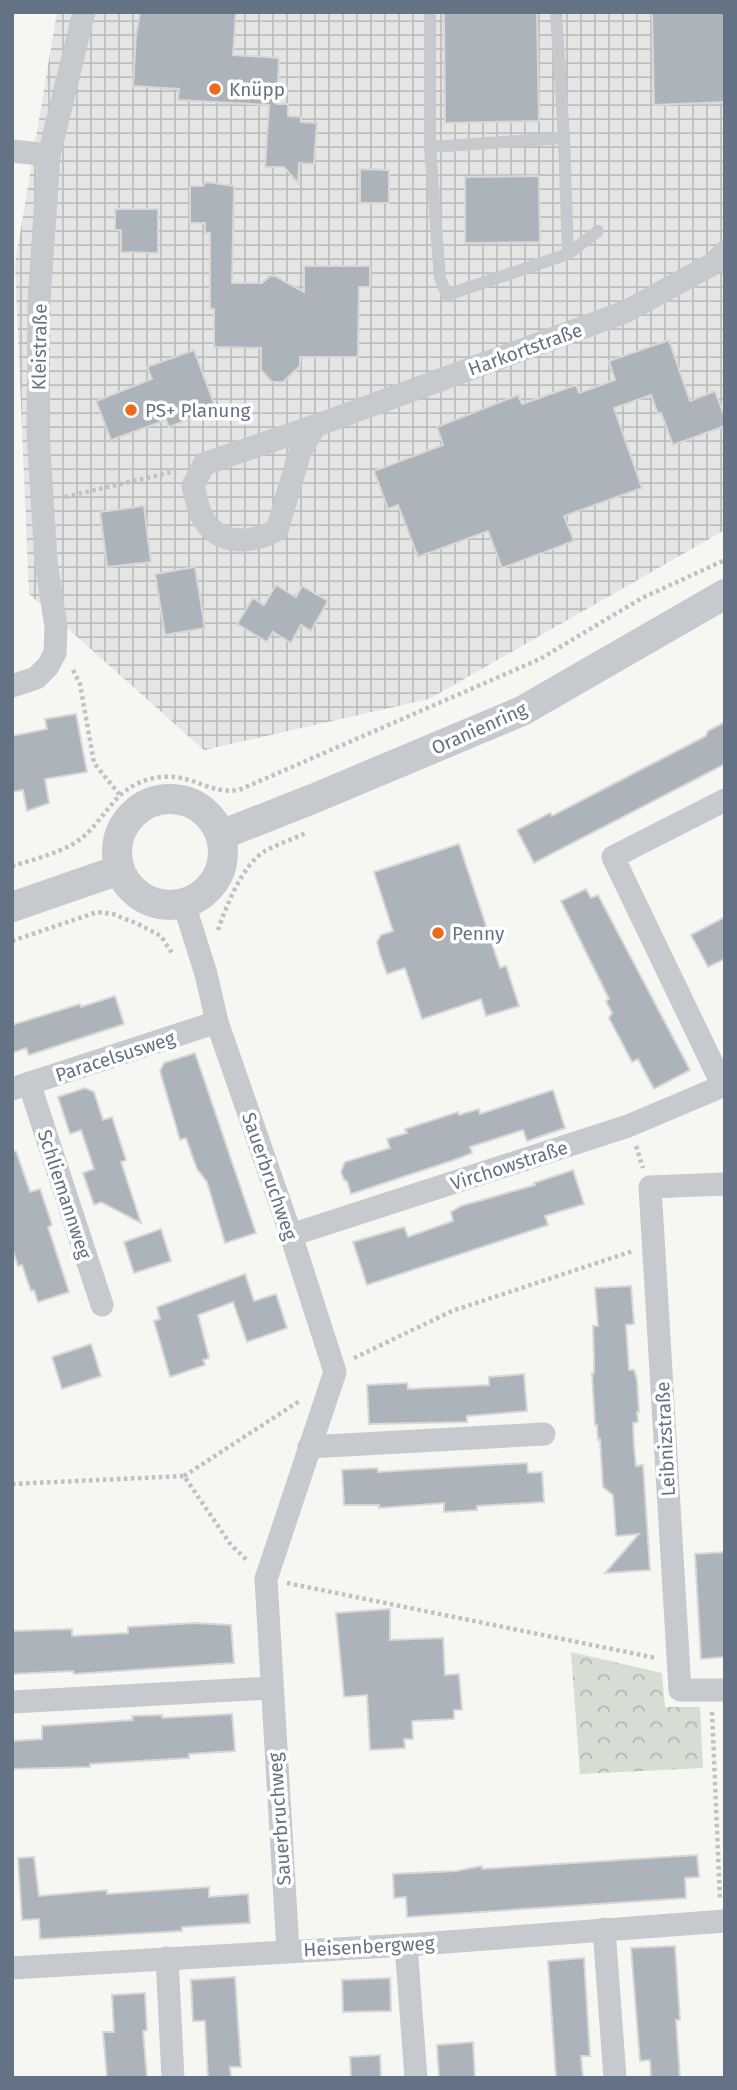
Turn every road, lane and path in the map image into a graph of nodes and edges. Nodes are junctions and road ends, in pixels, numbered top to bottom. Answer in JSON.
{"nodes":[{"id":1,"x":84,"y":12,"type":"edge"},
{"id":2,"x":430,"y":12,"type":"edge"},
{"id":3,"x":556,"y":12,"type":"edge"},
{"id":4,"x":564,"y":138,"type":"junction"},
{"id":5,"x":430,"y":147,"type":"junction"},
{"id":6,"x":12,"y":150,"type":"edge"},
{"id":7,"x":49,"y":155,"type":"junction"},
{"id":8,"x":598,"y":231,"type":"dead end"},
{"id":9,"x":725,"y":252,"type":"edge"},
{"id":10,"x":568,"y":254,"type":"junction"},
{"id":11,"x":315,"y":426,"type":"junction"},
{"id":12,"x":204,"y":464,"type":"junction"},
{"id":13,"x":41,"y":502,"type":"junction"},
{"id":14,"x":725,"y":561,"type":"edge"},
{"id":15,"x":725,"y":594,"type":"edge"},
{"id":16,"x":55,"y":653,"type":"junction"},
{"id":17,"x":12,"y":686,"type":"edge"},
{"id":18,"x":119,"y":794,"type":"junction"},
{"id":19,"x":725,"y":800,"type":"edge"},
{"id":20,"x":312,"y":831,"type":"dead end"},
{"id":21,"x":221,"y":835,"type":"junction"},
{"id":22,"x":12,"y":866,"type":"edge"},
{"id":23,"x":119,"y":870,"type":"junction"},
{"id":24,"x":184,"y":904,"type":"junction"},
{"id":25,"x":12,"y":907,"type":"edge"},
{"id":26,"x":217,"y":932,"type":"dead end"},
{"id":27,"x":12,"y":941,"type":"edge"},
{"id":28,"x":173,"y":955,"type":"dead end"},
{"id":29,"x":217,"y":1022,"type":"junction"},
{"id":30,"x":724,"y":1085,"type":"edge"},
{"id":31,"x":21,"y":1086,"type":"edge"},
{"id":32,"x":628,"y":1126,"type":"junction"},
{"id":33,"x":725,"y":1184,"type":"edge"},
{"id":34,"x":650,"y":1187,"type":"junction"},
{"id":35,"x":291,"y":1235,"type":"junction"},
{"id":36,"x":654,"y":1250,"type":"junction"},
{"id":37,"x":102,"y":1305,"type":"dead end"},
{"id":38,"x":335,"y":1372,"type":"junction"},
{"id":39,"x":544,"y":1434,"type":"dead end"},
{"id":40,"x":309,"y":1447,"type":"junction"},
{"id":41,"x":184,"y":1476,"type":"junction"},
{"id":42,"x":12,"y":1484,"type":"edge"},
{"id":43,"x":266,"y":1579,"type":"junction"},
{"id":44,"x":677,"y":1663,"type":"junction"},
{"id":45,"x":271,"y":1688,"type":"junction"},
{"id":46,"x":718,"y":1690,"type":"edge"},
{"id":47,"x":12,"y":1702,"type":"edge"},
{"id":48,"x":723,"y":1921,"type":"edge"},
{"id":49,"x":604,"y":1929,"type":"junction"},
{"id":50,"x":406,"y":1945,"type":"junction"},
{"id":51,"x":288,"y":1950,"type":"junction"},
{"id":52,"x":167,"y":1958,"type":"junction"},
{"id":53,"x":12,"y":1968,"type":"edge"},
{"id":54,"x":173,"y":2078,"type":"edge"},
{"id":55,"x":416,"y":2078,"type":"edge"},
{"id":56,"x":615,"y":2078,"type":"edge"}],
"edges":[{"from":1,"to":7,"type":"street","name":"Kleistraße"},
{"from":2,"to":5,"type":"lane"},
{"from":3,"to":4,"type":"lane"},
{"from":4,"to":5,"type":"lane"},
{"from":4,"to":10,"type":"lane"},
{"from":5,"to":10,"type":"lane"},
{"from":6,"to":7,"type":"street"},
{"from":7,"to":13,"type":"street","name":"Kleistraße"},
{"from":8,"to":10,"type":"lane"},
{"from":9,"to":11,"type":"street","name":"Harkortstraße"},
{"from":11,"to":12,"type":"street","name":"Harkortstraße"},
{"from":11,"to":12,"type":"street"},
{"from":12,"to":13,"type":"path"},
{"from":13,"to":16,"type":"street","name":"Kleistraße"},
{"from":14,"to":18,"type":"path"},
{"from":15,"to":21,"type":"street","name":"Oranienring"},
{"from":16,"to":17,"type":"street"},
{"from":16,"to":18,"type":"path"},
{"from":18,"to":22,"type":"path"},
{"from":19,"to":30,"type":"street","name":"Virchowstraße"},
{"from":20,"to":26,"type":"path"},
{"from":21,"to":23,"type":"street"},
{"from":21,"to":24,"type":"street"},
{"from":23,"to":24,"type":"street"},
{"from":23,"to":25,"type":"street"},
{"from":24,"to":29,"type":"street","name":"Sauerbruchweg"},
{"from":27,"to":28,"type":"path"},
{"from":29,"to":31,"type":"street","name":"Paracelsusweg"},
{"from":29,"to":35,"type":"street","name":"Sauerbruchweg"},
{"from":30,"to":32,"type":"street","name":"Virchowstraße"},
{"from":31,"to":37,"type":"street","name":"Schliemannweg"},
{"from":32,"to":34,"type":"path"},
{"from":32,"to":35,"type":"street","name":"Virchowstraße"},
{"from":33,"to":34,"type":"street"},
{"from":34,"to":36,"type":"street","name":"Leibnizstraße"},
{"from":35,"to":38,"type":"street","name":"Sauerbruchweg"},
{"from":36,"to":38,"type":"path"},
{"from":36,"to":44,"type":"street","name":"Leibnizstraße"},
{"from":38,"to":40,"type":"street","name":"Sauerbruchweg"},
{"from":38,"to":41,"type":"path"},
{"from":39,"to":40,"type":"street"},
{"from":40,"to":43,"type":"street","name":"Sauerbruchweg"},
{"from":41,"to":42,"type":"path"},
{"from":41,"to":43,"type":"path"},
{"from":43,"to":44,"type":"path"},
{"from":43,"to":45,"type":"street","name":"Sauerbruchweg"},
{"from":44,"to":46,"type":"street","name":"Leibnizstraße"},
{"from":45,"to":47,"type":"street"},
{"from":45,"to":51,"type":"street","name":"Sauerbruchweg"},
{"from":46,"to":48,"type":"path"},
{"from":48,"to":49,"type":"street","name":"Heisenbergweg"},
{"from":49,"to":50,"type":"street","name":"Heisenbergweg"},
{"from":49,"to":56,"type":"street"},
{"from":50,"to":51,"type":"street","name":"Heisenbergweg"},
{"from":50,"to":55,"type":"street"},
{"from":51,"to":52,"type":"street","name":"Heisenbergweg"},
{"from":52,"to":53,"type":"street","name":"Heisenbergweg"},
{"from":52,"to":54,"type":"street"}]}
